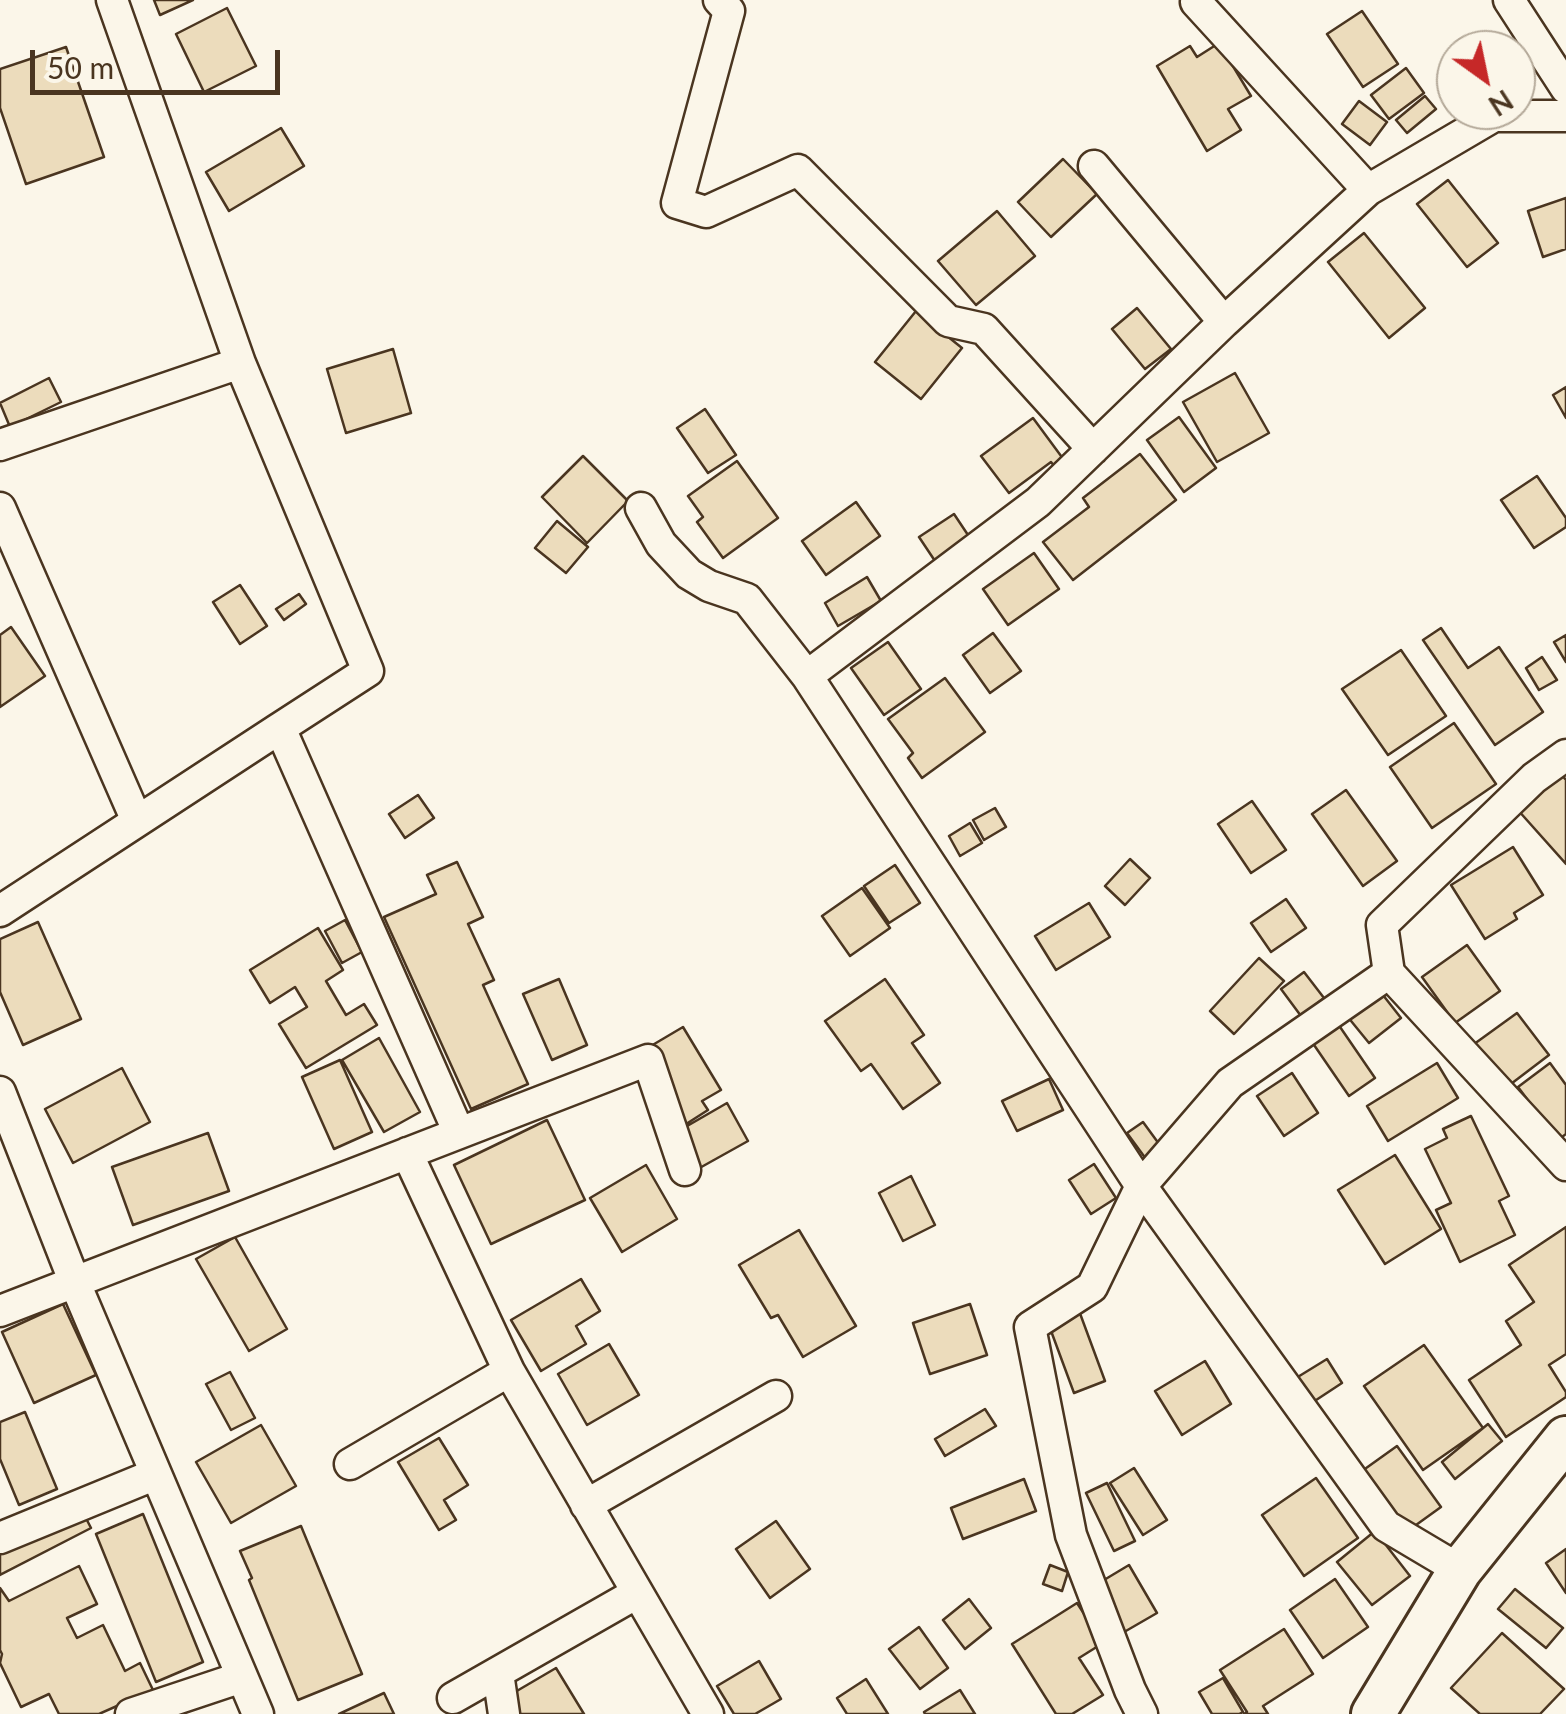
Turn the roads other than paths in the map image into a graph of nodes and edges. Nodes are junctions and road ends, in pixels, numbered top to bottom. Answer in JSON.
{"nodes":[{"id":1,"x":112,"y":0,"type":"edge"},
{"id":2,"x":719,"y":0,"type":"edge"},
{"id":3,"x":1199,"y":0,"type":"edge"},
{"id":4,"x":1509,"y":0,"type":"edge"},
{"id":5,"x":1566,"y":88,"type":"edge"},
{"id":6,"x":1566,"y":116,"type":"edge"},
{"id":7,"x":1094,"y":166,"type":"dead end"},
{"id":8,"x":1368,"y":190,"type":"junction"},
{"id":9,"x":1224,"y":322,"type":"junction"},
{"id":10,"x":240,"y":363,"type":"junction"},
{"id":11,"x":0,"y":445,"type":"edge"},
{"id":12,"x":1093,"y":449,"type":"junction"},
{"id":13,"x":0,"y":508,"type":"edge"},
{"id":14,"x":641,"y":508,"type":"dead end"},
{"id":15,"x":807,"y":676,"type":"junction"},
{"id":16,"x":280,"y":728,"type":"junction"},
{"id":17,"x":1566,"y":754,"type":"edge"},
{"id":18,"x":138,"y":821,"type":"junction"},
{"id":19,"x":0,"y":910,"type":"edge"},
{"id":20,"x":1389,"y":972,"type":"junction"},
{"id":21,"x":0,"y":1092,"type":"edge"},
{"id":22,"x":459,"y":1133,"type":"junction"},
{"id":23,"x":406,"y":1154,"type":"junction"},
{"id":24,"x":1566,"y":1165,"type":"edge"},
{"id":25,"x":685,"y":1170,"type":"dead end"},
{"id":26,"x":1140,"y":1186,"type":"junction"},
{"id":27,"x":75,"y":1283,"type":"junction"},
{"id":28,"x":0,"y":1311,"type":"edge"},
{"id":29,"x":509,"y":1371,"type":"junction"},
{"id":30,"x":776,"y":1396,"type":"dead end"},
{"id":31,"x":1566,"y":1438,"type":"edge"},
{"id":32,"x":350,"y":1464,"type":"dead end"},
{"id":33,"x":156,"y":1474,"type":"junction"},
{"id":34,"x":586,"y":1505,"type":"junction"},
{"id":35,"x":0,"y":1538,"type":"edge"},
{"id":36,"x":1460,"y":1570,"type":"junction"},
{"id":37,"x":637,"y":1592,"type":"junction"},
{"id":38,"x":498,"y":1672,"type":"junction"},
{"id":39,"x":242,"y":1677,"type":"junction"},
{"id":40,"x":453,"y":1698,"type":"dead end"},
{"id":41,"x":131,"y":1714,"type":"edge"},
{"id":42,"x":258,"y":1714,"type":"edge"},
{"id":43,"x":504,"y":1714,"type":"edge"},
{"id":44,"x":708,"y":1714,"type":"edge"},
{"id":45,"x":1142,"y":1714,"type":"edge"},
{"id":46,"x":1373,"y":1714,"type":"edge"}],
"edges":[{"from":1,"to":10,"type":"street"},
{"from":2,"to":12,"type":"street"},
{"from":3,"to":8,"type":"street"},
{"from":4,"to":5,"type":"street"},
{"from":6,"to":8,"type":"street"},
{"from":7,"to":9,"type":"street"},
{"from":8,"to":9,"type":"street"},
{"from":9,"to":12,"type":"street"},
{"from":10,"to":11,"type":"street"},
{"from":10,"to":16,"type":"street"},
{"from":12,"to":15,"type":"street"},
{"from":13,"to":18,"type":"street"},
{"from":14,"to":15,"type":"street"},
{"from":15,"to":26,"type":"street"},
{"from":16,"to":18,"type":"street"},
{"from":16,"to":22,"type":"street"},
{"from":17,"to":20,"type":"street"},
{"from":18,"to":19,"type":"street"},
{"from":20,"to":24,"type":"street"},
{"from":20,"to":26,"type":"street"},
{"from":21,"to":27,"type":"street"},
{"from":22,"to":23,"type":"street"},
{"from":22,"to":25,"type":"street"},
{"from":23,"to":27,"type":"street"},
{"from":23,"to":29,"type":"street"},
{"from":26,"to":36,"type":"street"},
{"from":26,"to":45,"type":"street"},
{"from":27,"to":28,"type":"street"},
{"from":27,"to":33,"type":"street"},
{"from":29,"to":32,"type":"street"},
{"from":29,"to":34,"type":"street"},
{"from":30,"to":34,"type":"street"},
{"from":31,"to":36,"type":"main road"},
{"from":33,"to":35,"type":"street"},
{"from":33,"to":39,"type":"street"},
{"from":34,"to":37,"type":"street"},
{"from":36,"to":46,"type":"main road"},
{"from":37,"to":38,"type":"street"},
{"from":37,"to":44,"type":"street"},
{"from":38,"to":40,"type":"street"},
{"from":38,"to":43,"type":"street"},
{"from":39,"to":41,"type":"street"},
{"from":39,"to":42,"type":"street"}]}
